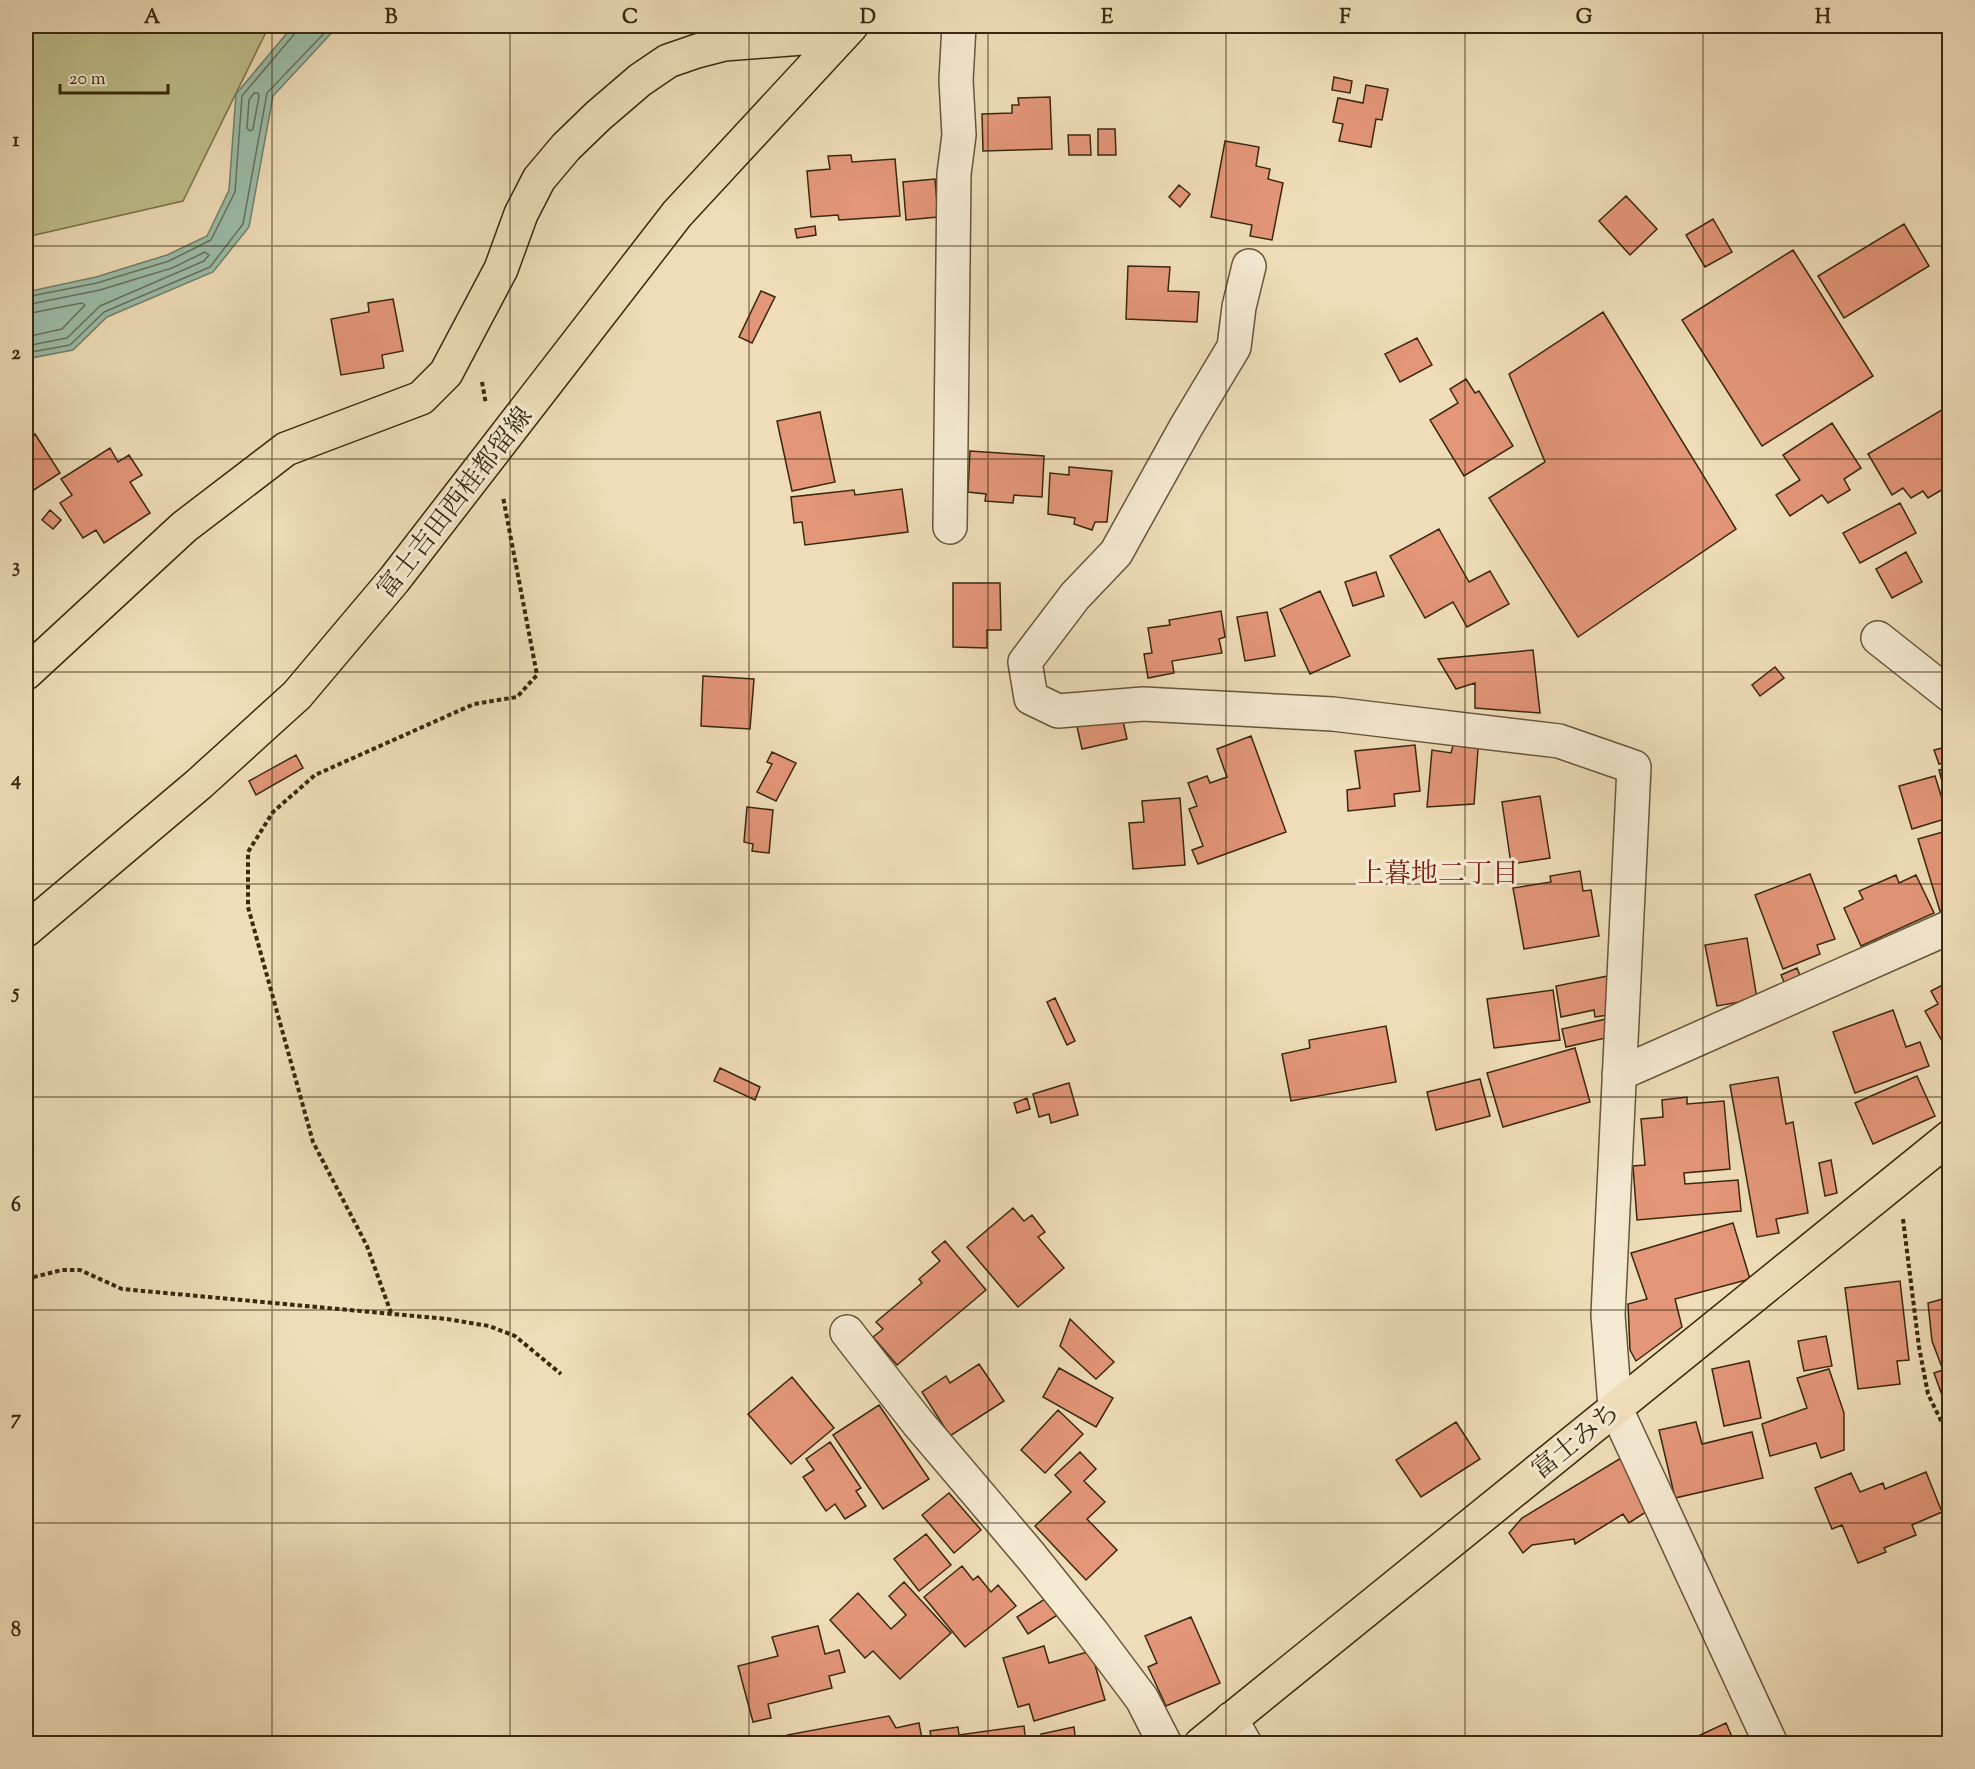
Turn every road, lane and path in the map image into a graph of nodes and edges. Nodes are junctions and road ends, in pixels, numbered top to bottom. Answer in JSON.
{"nodes":[{"id":1,"x":958,"y":26,"type":"edge"},
{"id":2,"x":846,"y":30,"type":"edge"},
{"id":3,"x":1249,"y":266,"type":"dead end"},
{"id":4,"x":471,"y":325,"type":"junction"},
{"id":5,"x":487,"y":407,"type":"dead end"},
{"id":6,"x":502,"y":489,"type":"dead end"},
{"id":7,"x":950,"y":527,"type":"dead end"},
{"id":8,"x":1878,"y":638,"type":"dead end"},
{"id":9,"x":26,"y":673,"type":"edge"},
{"id":10,"x":1950,"y":695,"type":"edge"},
{"id":11,"x":1950,"y":927,"type":"edge"},
{"id":12,"x":26,"y":930,"type":"edge"},
{"id":13,"x":1619,"y":1074,"type":"junction"},
{"id":14,"x":1950,"y":1137,"type":"edge"},
{"id":15,"x":1898,"y":1179,"type":"junction"},
{"id":16,"x":26,"y":1279,"type":"edge"},
{"id":17,"x":392,"y":1313,"type":"junction"},
{"id":18,"x":846,"y":1332,"type":"dead end"},
{"id":19,"x":561,"y":1374,"type":"dead end"},
{"id":20,"x":1615,"y":1407,"type":"junction"},
{"id":21,"x":1950,"y":1439,"type":"edge"},
{"id":22,"x":1238,"y":1731,"type":"edge"},
{"id":23,"x":1165,"y":1743,"type":"edge"},
{"id":24,"x":1201,"y":1743,"type":"edge"},
{"id":25,"x":1771,"y":1743,"type":"edge"}],
"edges":[{"from":1,"to":7,"type":"street"},
{"from":2,"to":4,"type":"main road","name":"富士吉田西桂都留線"},
{"from":2,"to":12,"type":"main road","name":"富士吉田西桂都留線"},
{"from":3,"to":13,"type":"street"},
{"from":4,"to":5,"type":"path"},
{"from":4,"to":9,"type":"main road","name":"富士吉田西桂都留線"},
{"from":6,"to":17,"type":"path"},
{"from":8,"to":10,"type":"street"},
{"from":11,"to":13,"type":"street"},
{"from":13,"to":20,"type":"street"},
{"from":14,"to":15,"type":"main road","name":"富士みち"},
{"from":15,"to":20,"type":"main road","name":"富士みち"},
{"from":15,"to":21,"type":"path"},
{"from":16,"to":17,"type":"path"},
{"from":17,"to":19,"type":"path"},
{"from":18,"to":23,"type":"street"},
{"from":20,"to":22,"type":"main road","name":"富士みち"},
{"from":20,"to":25,"type":"street"},
{"from":22,"to":24,"type":"main road","name":"富士みち"}]}
